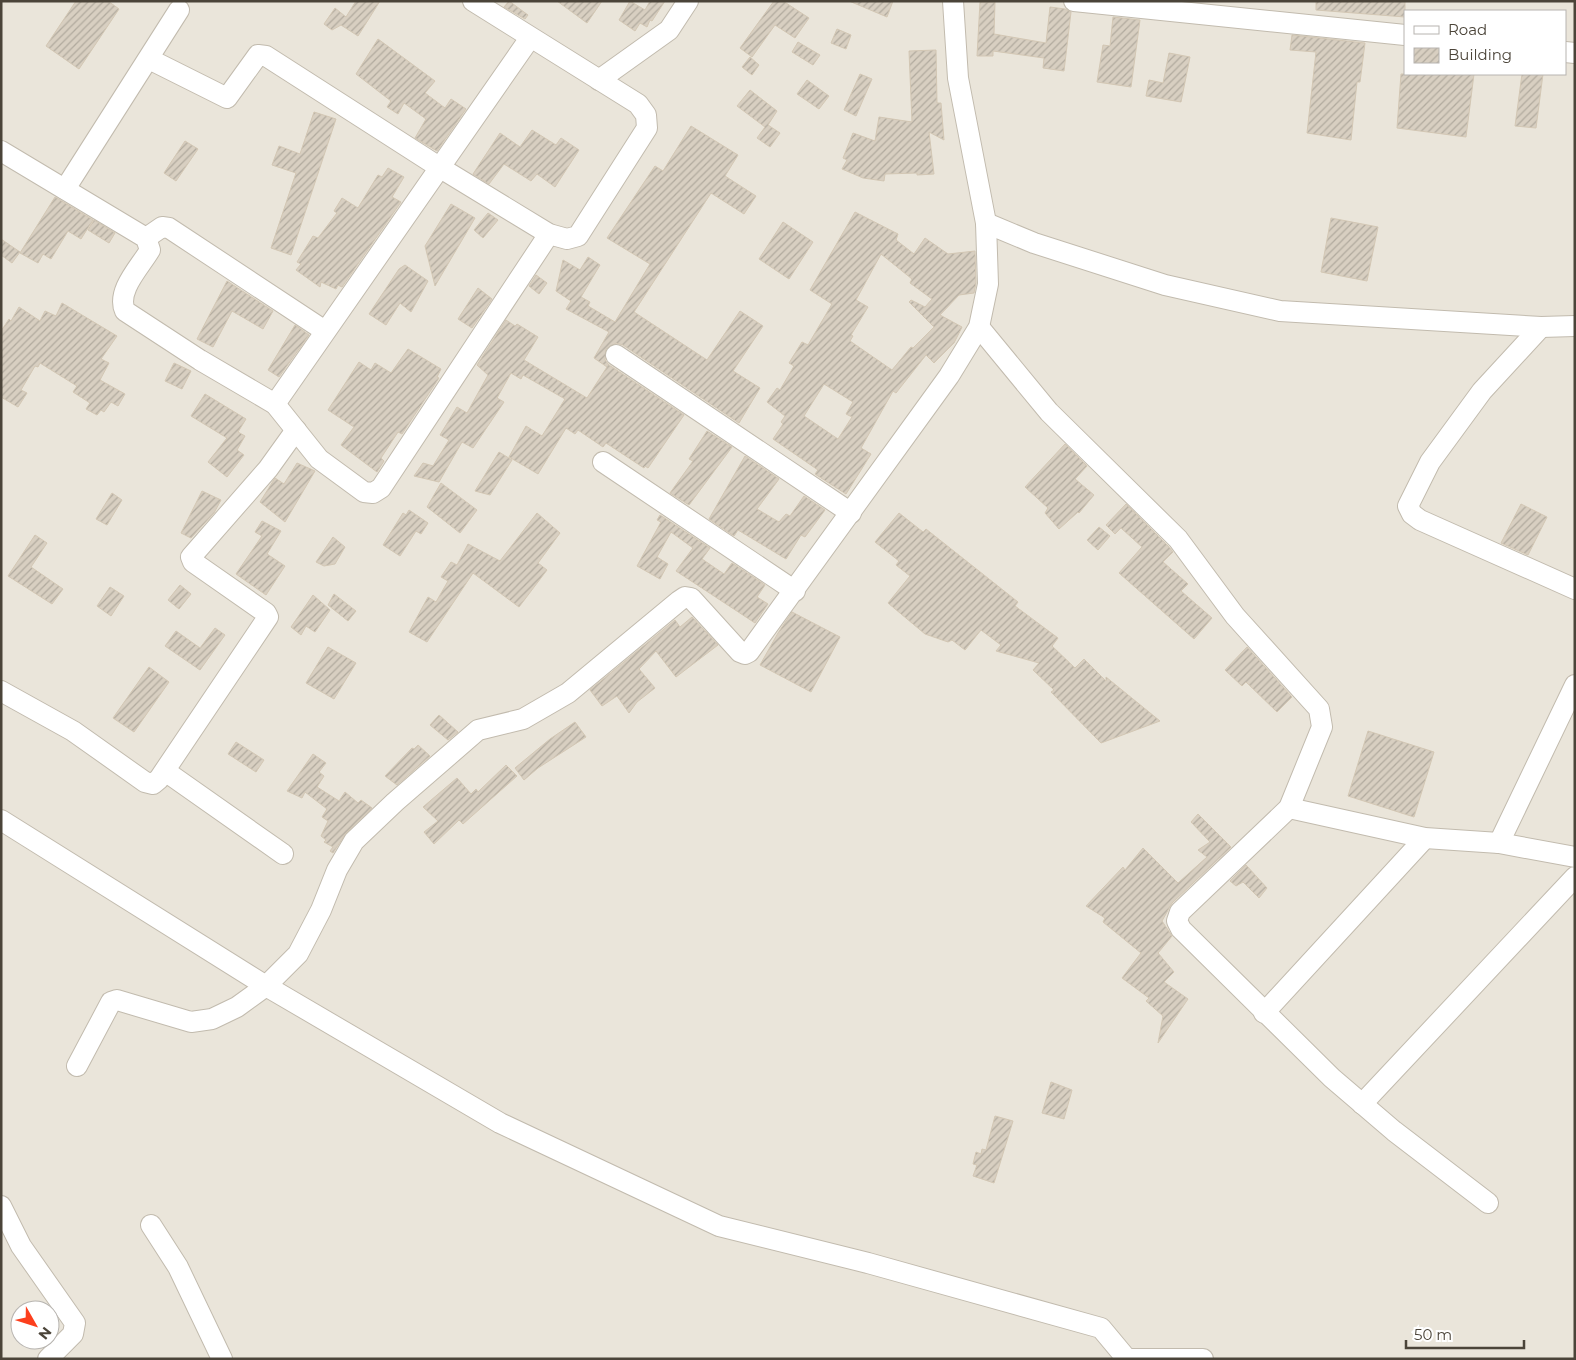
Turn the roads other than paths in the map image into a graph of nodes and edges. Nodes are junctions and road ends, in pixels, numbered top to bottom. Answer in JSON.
{"nodes":[{"id":1,"x":472,"y":1,"type":"edge"},
{"id":2,"x":688,"y":1,"type":"edge"},
{"id":3,"x":953,"y":1,"type":"edge"},
{"id":4,"x":1074,"y":1,"type":"edge"},
{"id":5,"x":179,"y":10,"type":"dead end"},
{"id":6,"x":1404,"y":36,"type":"edge"},
{"id":7,"x":530,"y":38,"type":"junction"},
{"id":8,"x":149,"y":59,"type":"junction"},
{"id":9,"x":599,"y":80,"type":"junction"},
{"id":10,"x":1,"y":151,"type":"edge"},
{"id":11,"x":439,"y":167,"type":"junction"},
{"id":12,"x":65,"y":189,"type":"junction"},
{"id":13,"x":986,"y":223,"type":"junction"},
{"id":14,"x":549,"y":234,"type":"junction"},
{"id":15,"x":146,"y":238,"type":"junction"},
{"id":16,"x":979,"y":327,"type":"junction"},
{"id":17,"x":1541,"y":327,"type":"junction"},
{"id":18,"x":1572,"y":330,"type":"edge"},
{"id":19,"x":325,"y":331,"type":"junction"},
{"id":20,"x":616,"y":355,"type":"dead end"},
{"id":21,"x":275,"y":404,"type":"junction"},
{"id":22,"x":296,"y":430,"type":"junction"},
{"id":23,"x":603,"y":462,"type":"dead end"},
{"id":24,"x":851,"y":512,"type":"junction"},
{"id":25,"x":1575,"y":589,"type":"edge"},
{"id":26,"x":795,"y":592,"type":"junction"},
{"id":27,"x":1575,"y":686,"type":"edge"},
{"id":28,"x":1,"y":691,"type":"edge"},
{"id":29,"x":165,"y":771,"type":"junction"},
{"id":30,"x":1289,"y":808,"type":"junction"},
{"id":31,"x":1,"y":820,"type":"edge"},
{"id":32,"x":1425,"y":838,"type":"junction"},
{"id":33,"x":1500,"y":843,"type":"junction"},
{"id":34,"x":283,"y":854,"type":"dead end"},
{"id":35,"x":1575,"y":857,"type":"edge"},
{"id":36,"x":1575,"y":877,"type":"edge"},
{"id":37,"x":266,"y":986,"type":"junction"},
{"id":38,"x":1264,"y":1013,"type":"junction"},
{"id":39,"x":77,"y":1066,"type":"dead end"},
{"id":40,"x":1362,"y":1104,"type":"junction"},
{"id":41,"x":1488,"y":1203,"type":"dead end"},
{"id":42,"x":1,"y":1206,"type":"edge"},
{"id":43,"x":151,"y":1225,"type":"dead end"},
{"id":44,"x":48,"y":1359,"type":"edge"},
{"id":45,"x":222,"y":1359,"type":"edge"},
{"id":46,"x":1126,"y":1359,"type":"edge"},
{"id":47,"x":1203,"y":1359,"type":"edge"}],
"edges":[{"from":1,"to":7,"type":"street"},
{"from":2,"to":9,"type":"street"},
{"from":3,"to":13,"type":"street"},
{"from":4,"to":6,"type":"street"},
{"from":5,"to":8,"type":"street"},
{"from":7,"to":9,"type":"street"},
{"from":7,"to":11,"type":"street"},
{"from":8,"to":11,"type":"street"},
{"from":8,"to":12,"type":"street"},
{"from":9,"to":14,"type":"street"},
{"from":10,"to":12,"type":"street"},
{"from":11,"to":14,"type":"street"},
{"from":11,"to":19,"type":"street"},
{"from":12,"to":15,"type":"street"},
{"from":13,"to":16,"type":"street"},
{"from":13,"to":17,"type":"street"},
{"from":14,"to":22,"type":"street"},
{"from":15,"to":19,"type":"street"},
{"from":15,"to":21,"type":"street"},
{"from":16,"to":24,"type":"street"},
{"from":16,"to":30,"type":"street"},
{"from":17,"to":18,"type":"street"},
{"from":17,"to":25,"type":"street"},
{"from":19,"to":21,"type":"street"},
{"from":20,"to":24,"type":"street"},
{"from":21,"to":22,"type":"street"},
{"from":22,"to":29,"type":"street"},
{"from":23,"to":26,"type":"street"},
{"from":24,"to":26,"type":"street"},
{"from":26,"to":37,"type":"street"},
{"from":27,"to":33,"type":"street"},
{"from":28,"to":29,"type":"street"},
{"from":29,"to":34,"type":"street"},
{"from":30,"to":32,"type":"street"},
{"from":30,"to":38,"type":"street"},
{"from":31,"to":37,"type":"street"},
{"from":32,"to":33,"type":"street"},
{"from":32,"to":38,"type":"street"},
{"from":33,"to":35,"type":"street"},
{"from":36,"to":40,"type":"street"},
{"from":37,"to":39,"type":"street"},
{"from":37,"to":46,"type":"street"},
{"from":38,"to":40,"type":"street"},
{"from":40,"to":41,"type":"street"},
{"from":42,"to":44,"type":"street"},
{"from":43,"to":45,"type":"street"},
{"from":46,"to":47,"type":"street"}]}
